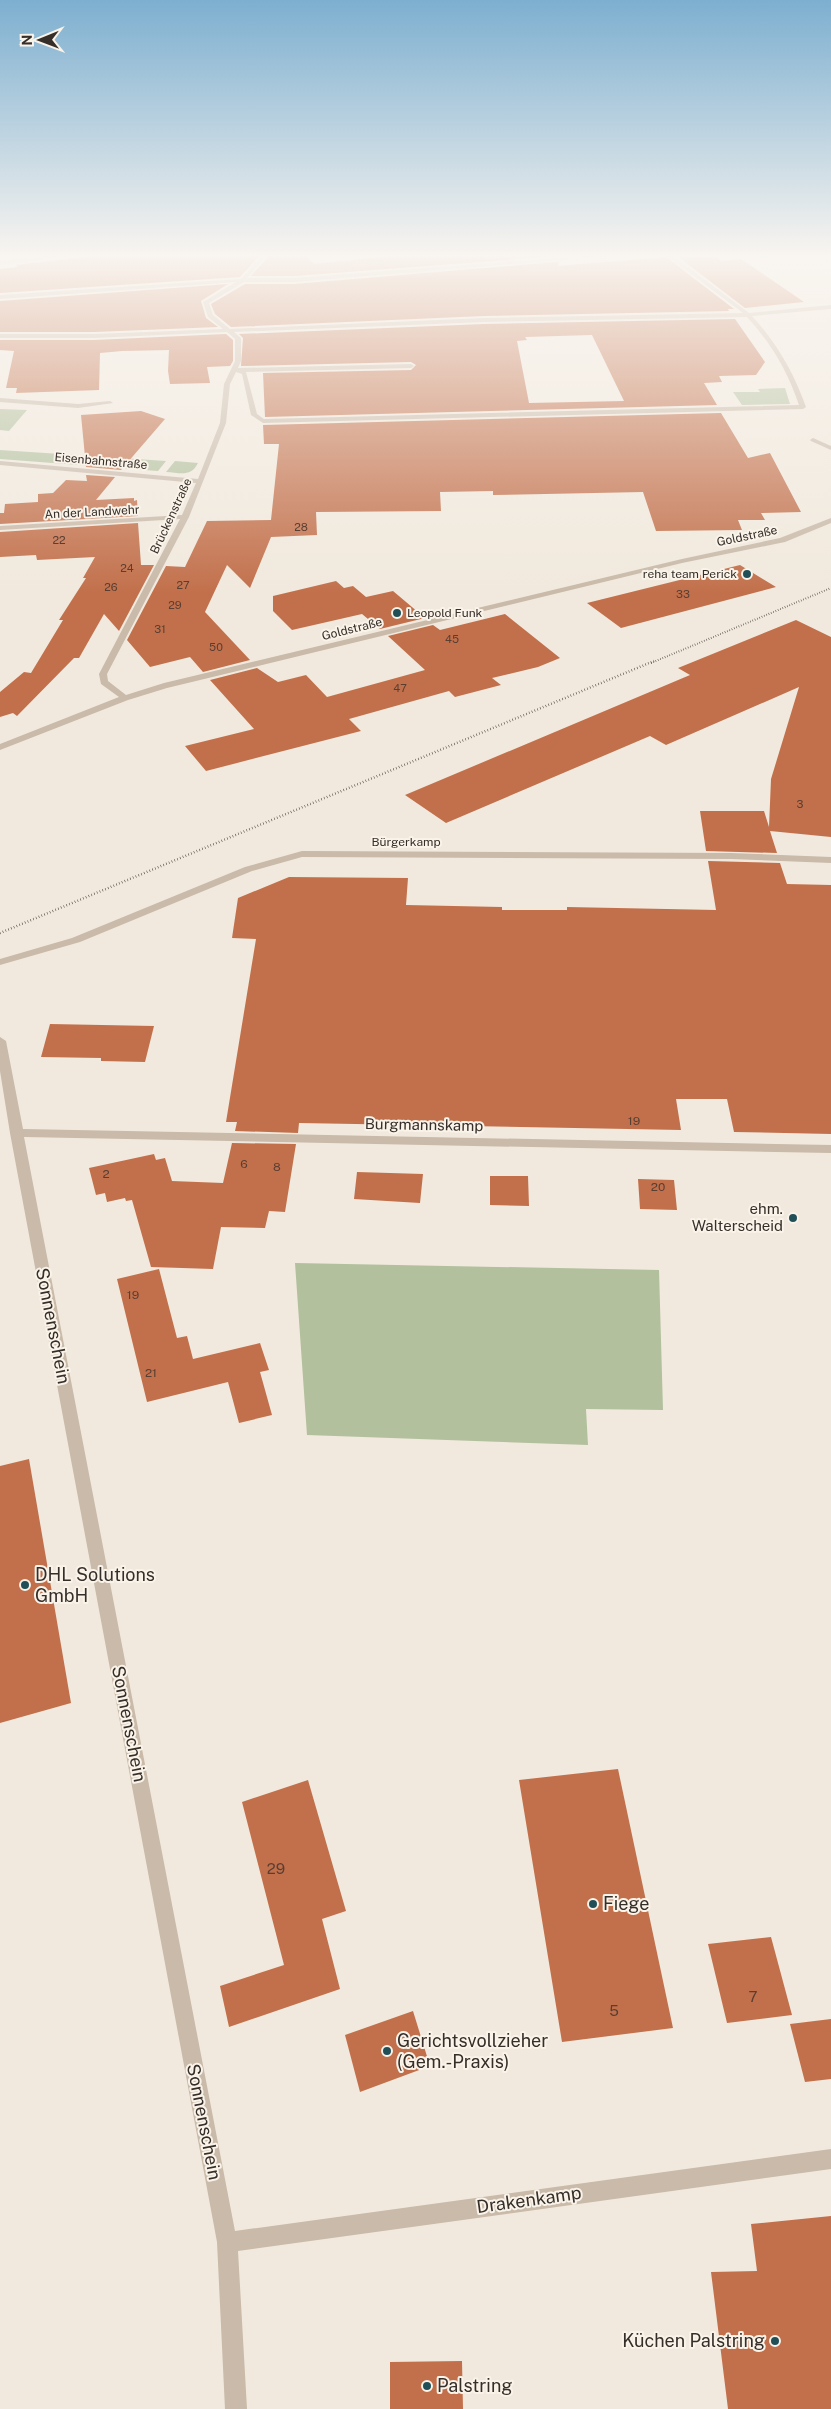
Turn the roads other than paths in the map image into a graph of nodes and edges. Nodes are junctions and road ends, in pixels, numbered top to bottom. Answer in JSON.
{"nodes":[{"id":1,"x":348,"y":367,"type":"edge"},
{"id":2,"x":785,"y":367,"type":"edge"},
{"id":3,"x":234,"y":370,"type":"junction"},
{"id":4,"x":0,"y":400,"type":"edge"},
{"id":5,"x":110,"y":404,"type":"dead end"},
{"id":6,"x":813,"y":440,"type":"dead end"},
{"id":7,"x":831,"y":448,"type":"edge"},
{"id":8,"x":0,"y":463,"type":"edge"},
{"id":9,"x":200,"y":480,"type":"junction"},
{"id":10,"x":185,"y":517,"type":"junction"},
{"id":11,"x":831,"y":520,"type":"edge"},
{"id":12,"x":0,"y":528,"type":"edge"},
{"id":13,"x":125,"y":698,"type":"junction"},
{"id":14,"x":0,"y":747,"type":"edge"},
{"id":15,"x":831,"y":860,"type":"edge"},
{"id":16,"x":0,"y":962,"type":"edge"},
{"id":17,"x":0,"y":1041,"type":"edge"},
{"id":18,"x":16,"y":1133,"type":"junction"},
{"id":19,"x":831,"y":1149,"type":"edge"},
{"id":20,"x":831,"y":2159,"type":"edge"},
{"id":21,"x":227,"y":2242,"type":"junction"},
{"id":22,"x":236,"y":2409,"type":"edge"}],
"edges":[{"from":1,"to":3,"type":"street"},
{"from":2,"to":3,"type":"street"},
{"from":3,"to":9,"type":"street","name":"Brückenstraße"},
{"from":4,"to":5,"type":"street"},
{"from":6,"to":7,"type":"street"},
{"from":8,"to":9,"type":"street","name":"Eisenbahnstraße"},
{"from":9,"to":10,"type":"street","name":"Brückenstraße"},
{"from":10,"to":12,"type":"street","name":"An der Landwehr"},
{"from":10,"to":13,"type":"street","name":"Brückenstraße"},
{"from":11,"to":13,"type":"street","name":"Goldstraße"},
{"from":13,"to":14,"type":"street","name":"Goldstraße"},
{"from":15,"to":16,"type":"street","name":"Bürgerkamp"},
{"from":17,"to":18,"type":"street","name":"Sonnenschein"},
{"from":18,"to":19,"type":"street","name":"Burgmannskamp"},
{"from":18,"to":21,"type":"street","name":"Sonnenschein"},
{"from":20,"to":21,"type":"street","name":"Drakenkamp"},
{"from":21,"to":22,"type":"street","name":"Sonnenschein"}]}
